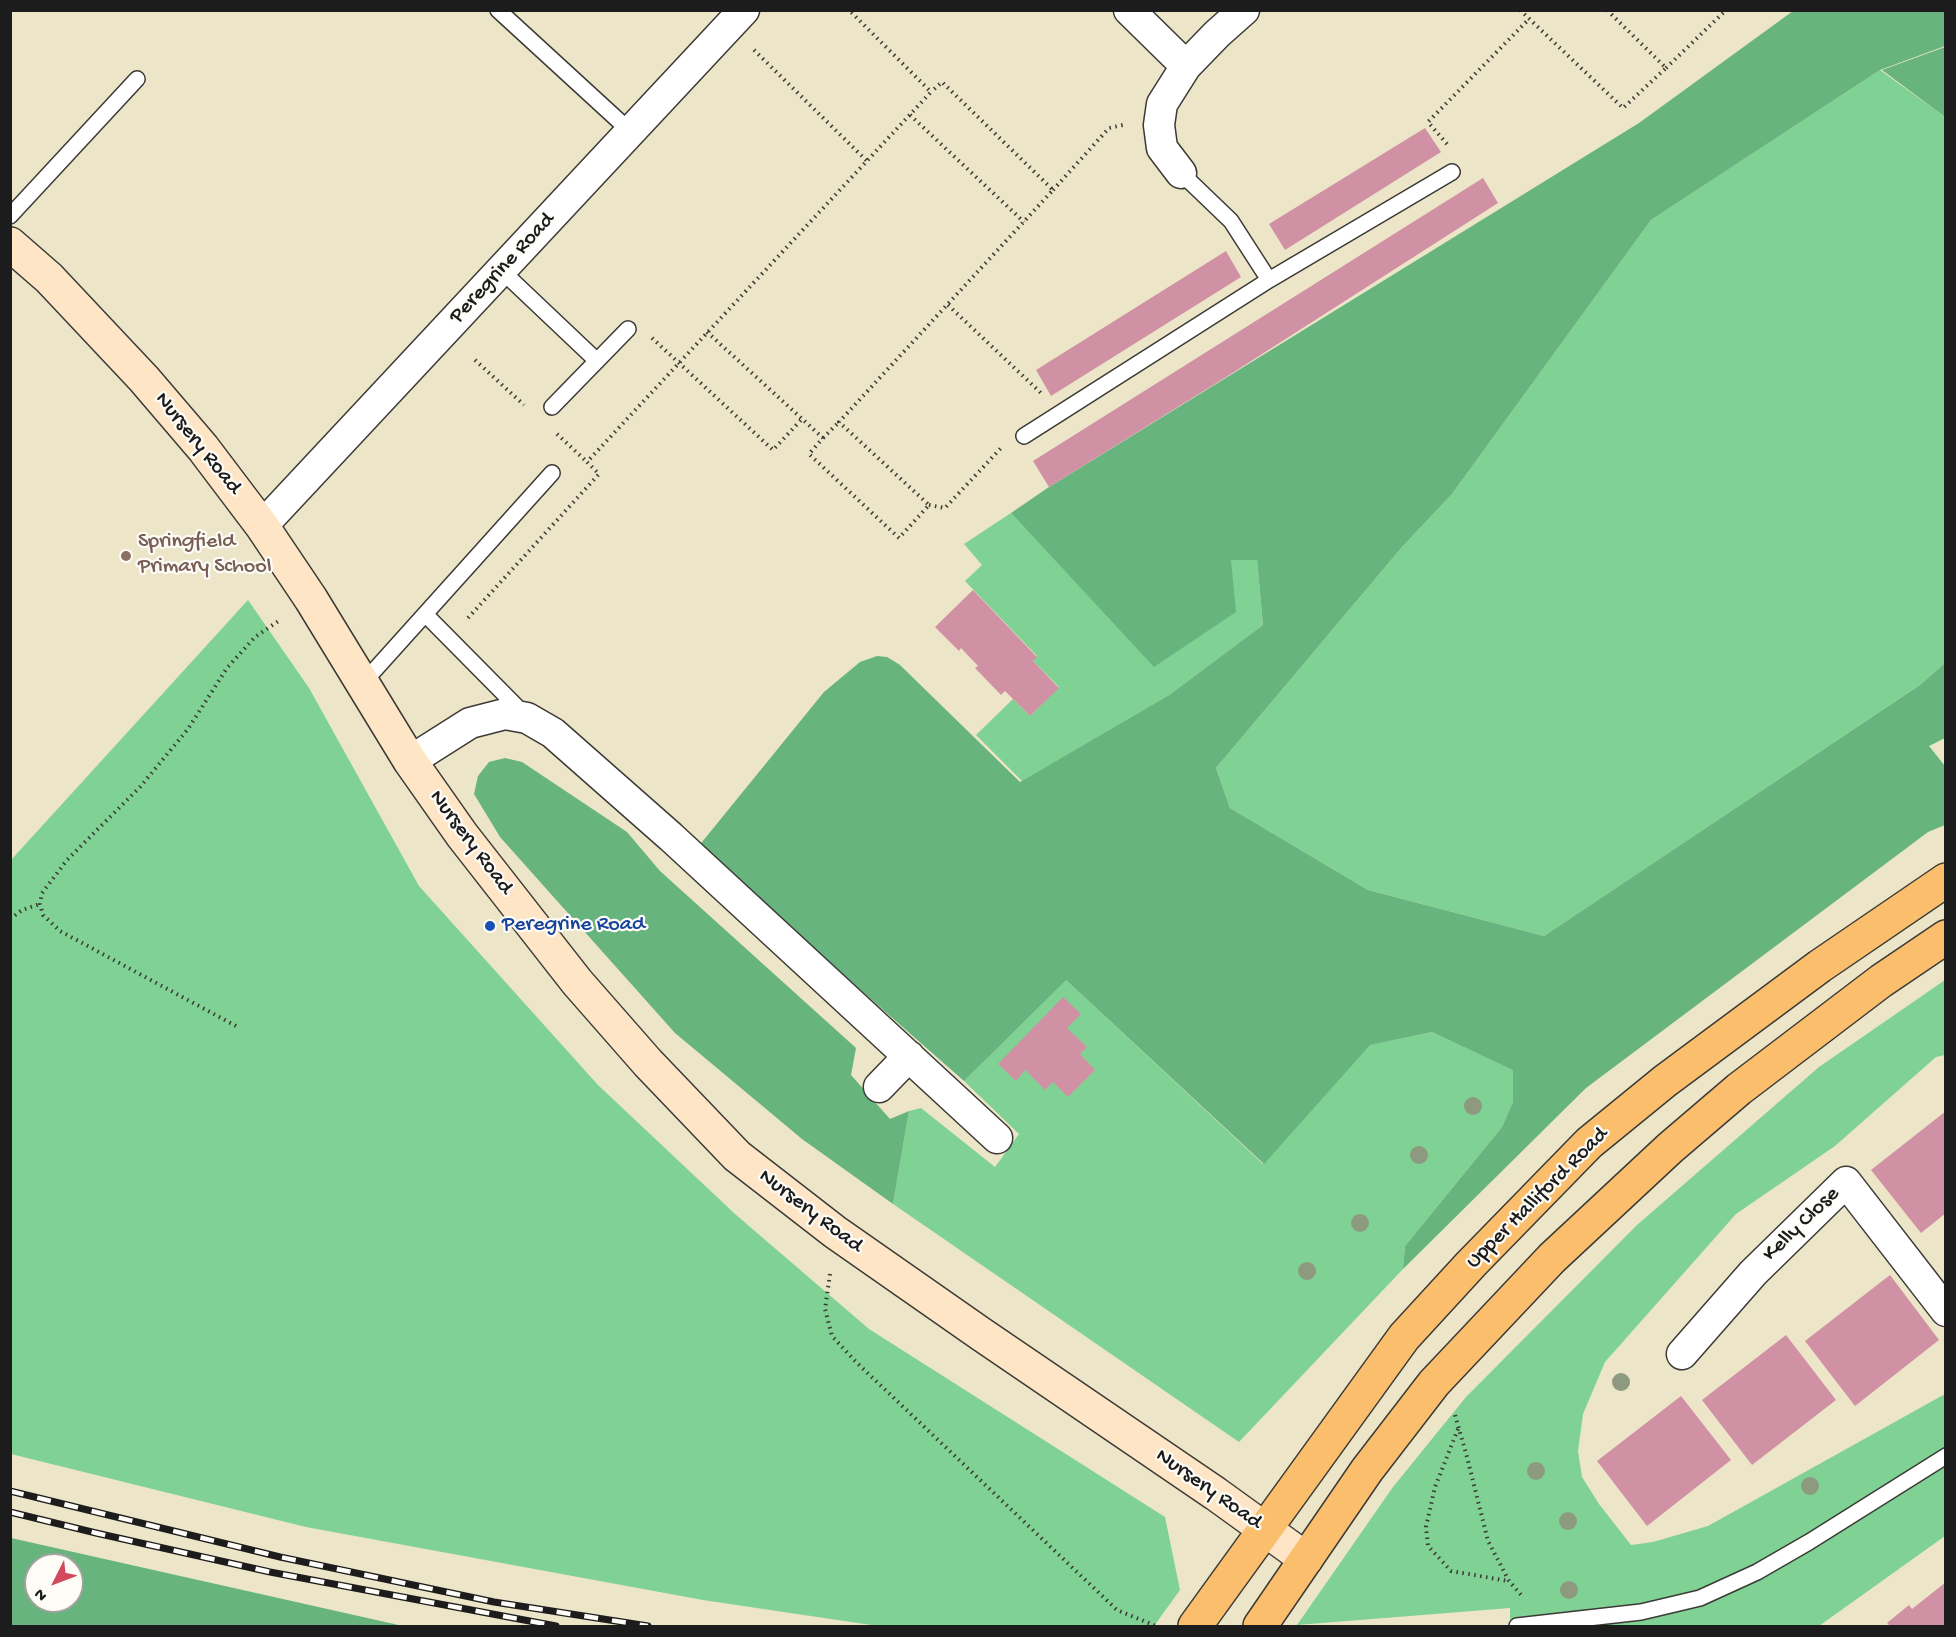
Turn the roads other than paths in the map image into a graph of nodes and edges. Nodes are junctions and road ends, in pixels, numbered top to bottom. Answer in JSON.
{"nodes":[{"id":1,"x":498,"y":10,"type":"edge"},
{"id":2,"x":1129,"y":10,"type":"edge"},
{"id":3,"x":1244,"y":10,"type":"edge"},
{"id":4,"x":737,"y":18,"type":"edge"},
{"id":5,"x":1186,"y":66,"type":"junction"},
{"id":6,"x":137,"y":78,"type":"dead end"},
{"id":7,"x":631,"y":132,"type":"junction"},
{"id":8,"x":1452,"y":172,"type":"road end"},
{"id":9,"x":1181,"y":173,"type":"joint"},
{"id":10,"x":10,"y":216,"type":"edge"},
{"id":11,"x":10,"y":244,"type":"edge"},
{"id":12,"x":502,"y":271,"type":"junction"},
{"id":13,"x":1269,"y":280,"type":"junction"},
{"id":14,"x":628,"y":329,"type":"road end"},
{"id":15,"x":597,"y":361,"type":"junction"},
{"id":16,"x":552,"y":406,"type":"dead end"},
{"id":17,"x":1024,"y":436,"type":"road end"},
{"id":18,"x":552,"y":473,"type":"dead end"},
{"id":19,"x":262,"y":526,"type":"junction"},
{"id":20,"x":425,"y":614,"type":"junction"},
{"id":21,"x":363,"y":684,"type":"junction"},
{"id":22,"x":527,"y":718,"type":"junction"},
{"id":23,"x":410,"y":761,"type":"junction"},
{"id":24,"x":1946,"y":880,"type":"edge"},
{"id":25,"x":1946,"y":937,"type":"edge"},
{"id":26,"x":909,"y":1056,"type":"junction"},
{"id":27,"x":879,"y":1087,"type":"dead end"},
{"id":28,"x":997,"y":1138,"type":"dead end"},
{"id":29,"x":1943,"y":1304,"type":"edge"},
{"id":30,"x":1682,"y":1354,"type":"dead end"},
{"id":31,"x":1946,"y":1456,"type":"edge"},
{"id":32,"x":1264,"y":1529,"type":"junction"},
{"id":33,"x":1306,"y":1559,"type":"junction"},
{"id":34,"x":1269,"y":1613,"type":"edge"},
{"id":35,"x":1203,"y":1614,"type":"edge"},
{"id":36,"x":1517,"y":1626,"type":"edge"}],
"edges":[{"from":1,"to":7,"type":"lane"},
{"from":2,"to":5,"type":"street"},
{"from":3,"to":5,"type":"street"},
{"from":4,"to":7,"type":"street","name":"Peregrine Road"},
{"from":5,"to":9,"type":"street"},
{"from":6,"to":10,"type":"lane"},
{"from":7,"to":12,"type":"street","name":"Peregrine Road"},
{"from":8,"to":13,"type":"lane"},
{"from":9,"to":13,"type":"lane"},
{"from":11,"to":19,"type":"street","name":"Nursery Road"},
{"from":12,"to":15,"type":"lane"},
{"from":12,"to":19,"type":"street","name":"Peregrine Road"},
{"from":13,"to":17,"type":"lane"},
{"from":14,"to":15,"type":"lane"},
{"from":15,"to":16,"type":"lane"},
{"from":18,"to":20,"type":"lane"},
{"from":19,"to":21,"type":"street","name":"Nursery Road"},
{"from":20,"to":21,"type":"lane"},
{"from":20,"to":22,"type":"lane"},
{"from":21,"to":23,"type":"street","name":"Nursery Road"},
{"from":22,"to":23,"type":"street"},
{"from":22,"to":26,"type":"street"},
{"from":23,"to":32,"type":"street","name":"Nursery Road"},
{"from":24,"to":32,"type":"main road","name":"Upper Halliford Road"},
{"from":25,"to":33,"type":"main road"},
{"from":26,"to":27,"type":"street"},
{"from":26,"to":28,"type":"street"},
{"from":29,"to":30,"type":"street","name":"Kelly Close"},
{"from":31,"to":36,"type":"lane"},
{"from":32,"to":33,"type":"street","name":"Nursery Road"},
{"from":32,"to":35,"type":"main road","name":"Upper Halliford Road"},
{"from":33,"to":34,"type":"main road"}]}
